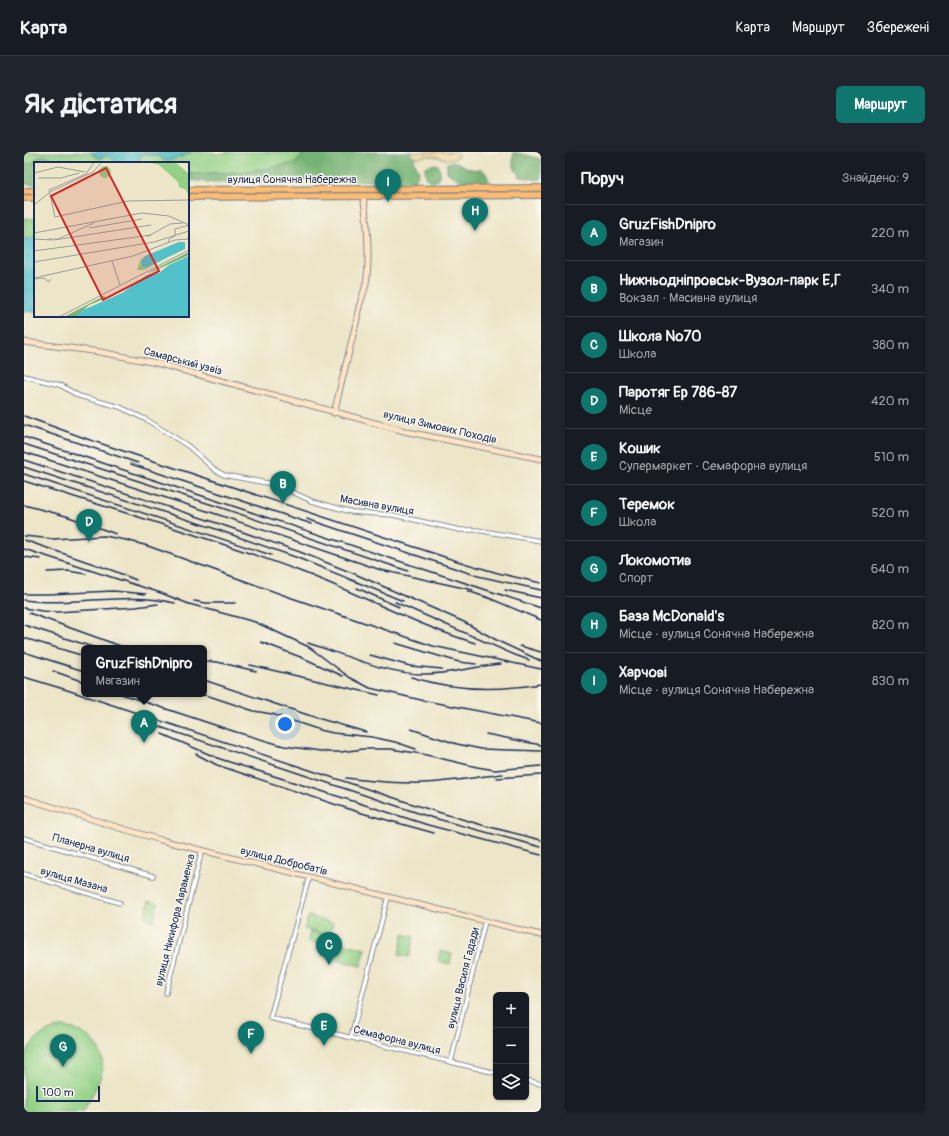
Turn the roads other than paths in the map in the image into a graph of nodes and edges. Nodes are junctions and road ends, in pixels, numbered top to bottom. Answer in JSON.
{"nodes":[{"id":1,"x":541,"y":188,"type":"edge"},
{"id":2,"x":189,"y":190,"type":"edge"},
{"id":3,"x":541,"y":195,"type":"edge"},
{"id":4,"x":363,"y":196,"type":"junction"},
{"id":5,"x":189,"y":197,"type":"edge"},
{"id":6,"x":24,"y":342,"type":"edge"},
{"id":7,"x":24,"y":376,"type":"edge"},
{"id":8,"x":334,"y":413,"type":"junction"},
{"id":9,"x":541,"y":459,"type":"edge"},
{"id":10,"x":541,"y":541,"type":"edge"},
{"id":11,"x":24,"y":798,"type":"edge"},
{"id":12,"x":24,"y":838,"type":"edge"},
{"id":13,"x":202,"y":850,"type":"junction"},
{"id":14,"x":24,"y":874,"type":"edge"},
{"id":15,"x":153,"y":876,"type":"dead end"},
{"id":16,"x":309,"y":877,"type":"junction"},
{"id":17,"x":388,"y":897,"type":"junction"},
{"id":18,"x":120,"y":902,"type":"dead end"},
{"id":19,"x":486,"y":922,"type":"junction"},
{"id":20,"x":541,"y":935,"type":"edge"},
{"id":21,"x":166,"y":993,"type":"dead end"},
{"id":22,"x":351,"y":1037,"type":"junction"},
{"id":23,"x":451,"y":1062,"type":"junction"},
{"id":24,"x":493,"y":1072,"type":"edge"},
{"id":25,"x":529,"y":1081,"type":"edge"},
{"id":26,"x":541,"y":1084,"type":"edge"}],
"edges":[{"from":1,"to":2,"type":"main road","name":"вулиця Сонячна Набережна"},
{"from":3,"to":4,"type":"main road","name":"вулиця Сонячна Набережна"},
{"from":4,"to":5,"type":"main road","name":"вулиця Сонячна Набережна"},
{"from":4,"to":8,"type":"street"},
{"from":6,"to":8,"type":"street","name":"Самарський узвіз"},
{"from":7,"to":10,"type":"street","name":"Масивна вулиця"},
{"from":8,"to":9,"type":"street","name":"вулиця Зимових Походів"},
{"from":11,"to":13,"type":"street","name":"вулиця Добробатів"},
{"from":12,"to":15,"type":"street","name":"Планерна вулиця"},
{"from":13,"to":16,"type":"street","name":"вулиця Добробатів"},
{"from":13,"to":21,"type":"street","name":"вулиця Никифора Авраменка"},
{"from":14,"to":18,"type":"street","name":"вулиця Мазана"},
{"from":16,"to":17,"type":"street","name":"вулиця Добробатів"},
{"from":16,"to":22,"type":"street","name":"Семафорна вулиця"},
{"from":17,"to":19,"type":"street","name":"вулиця Добробатів"},
{"from":17,"to":22,"type":"street"},
{"from":19,"to":20,"type":"street","name":"вулиця Добробатів"},
{"from":19,"to":23,"type":"street","name":"вулиця Василя Гадади"},
{"from":22,"to":23,"type":"street","name":"Семафорна вулиця"},
{"from":23,"to":24,"type":"street","name":"Семафорна вулиця"},
{"from":25,"to":26,"type":"street"}]}
